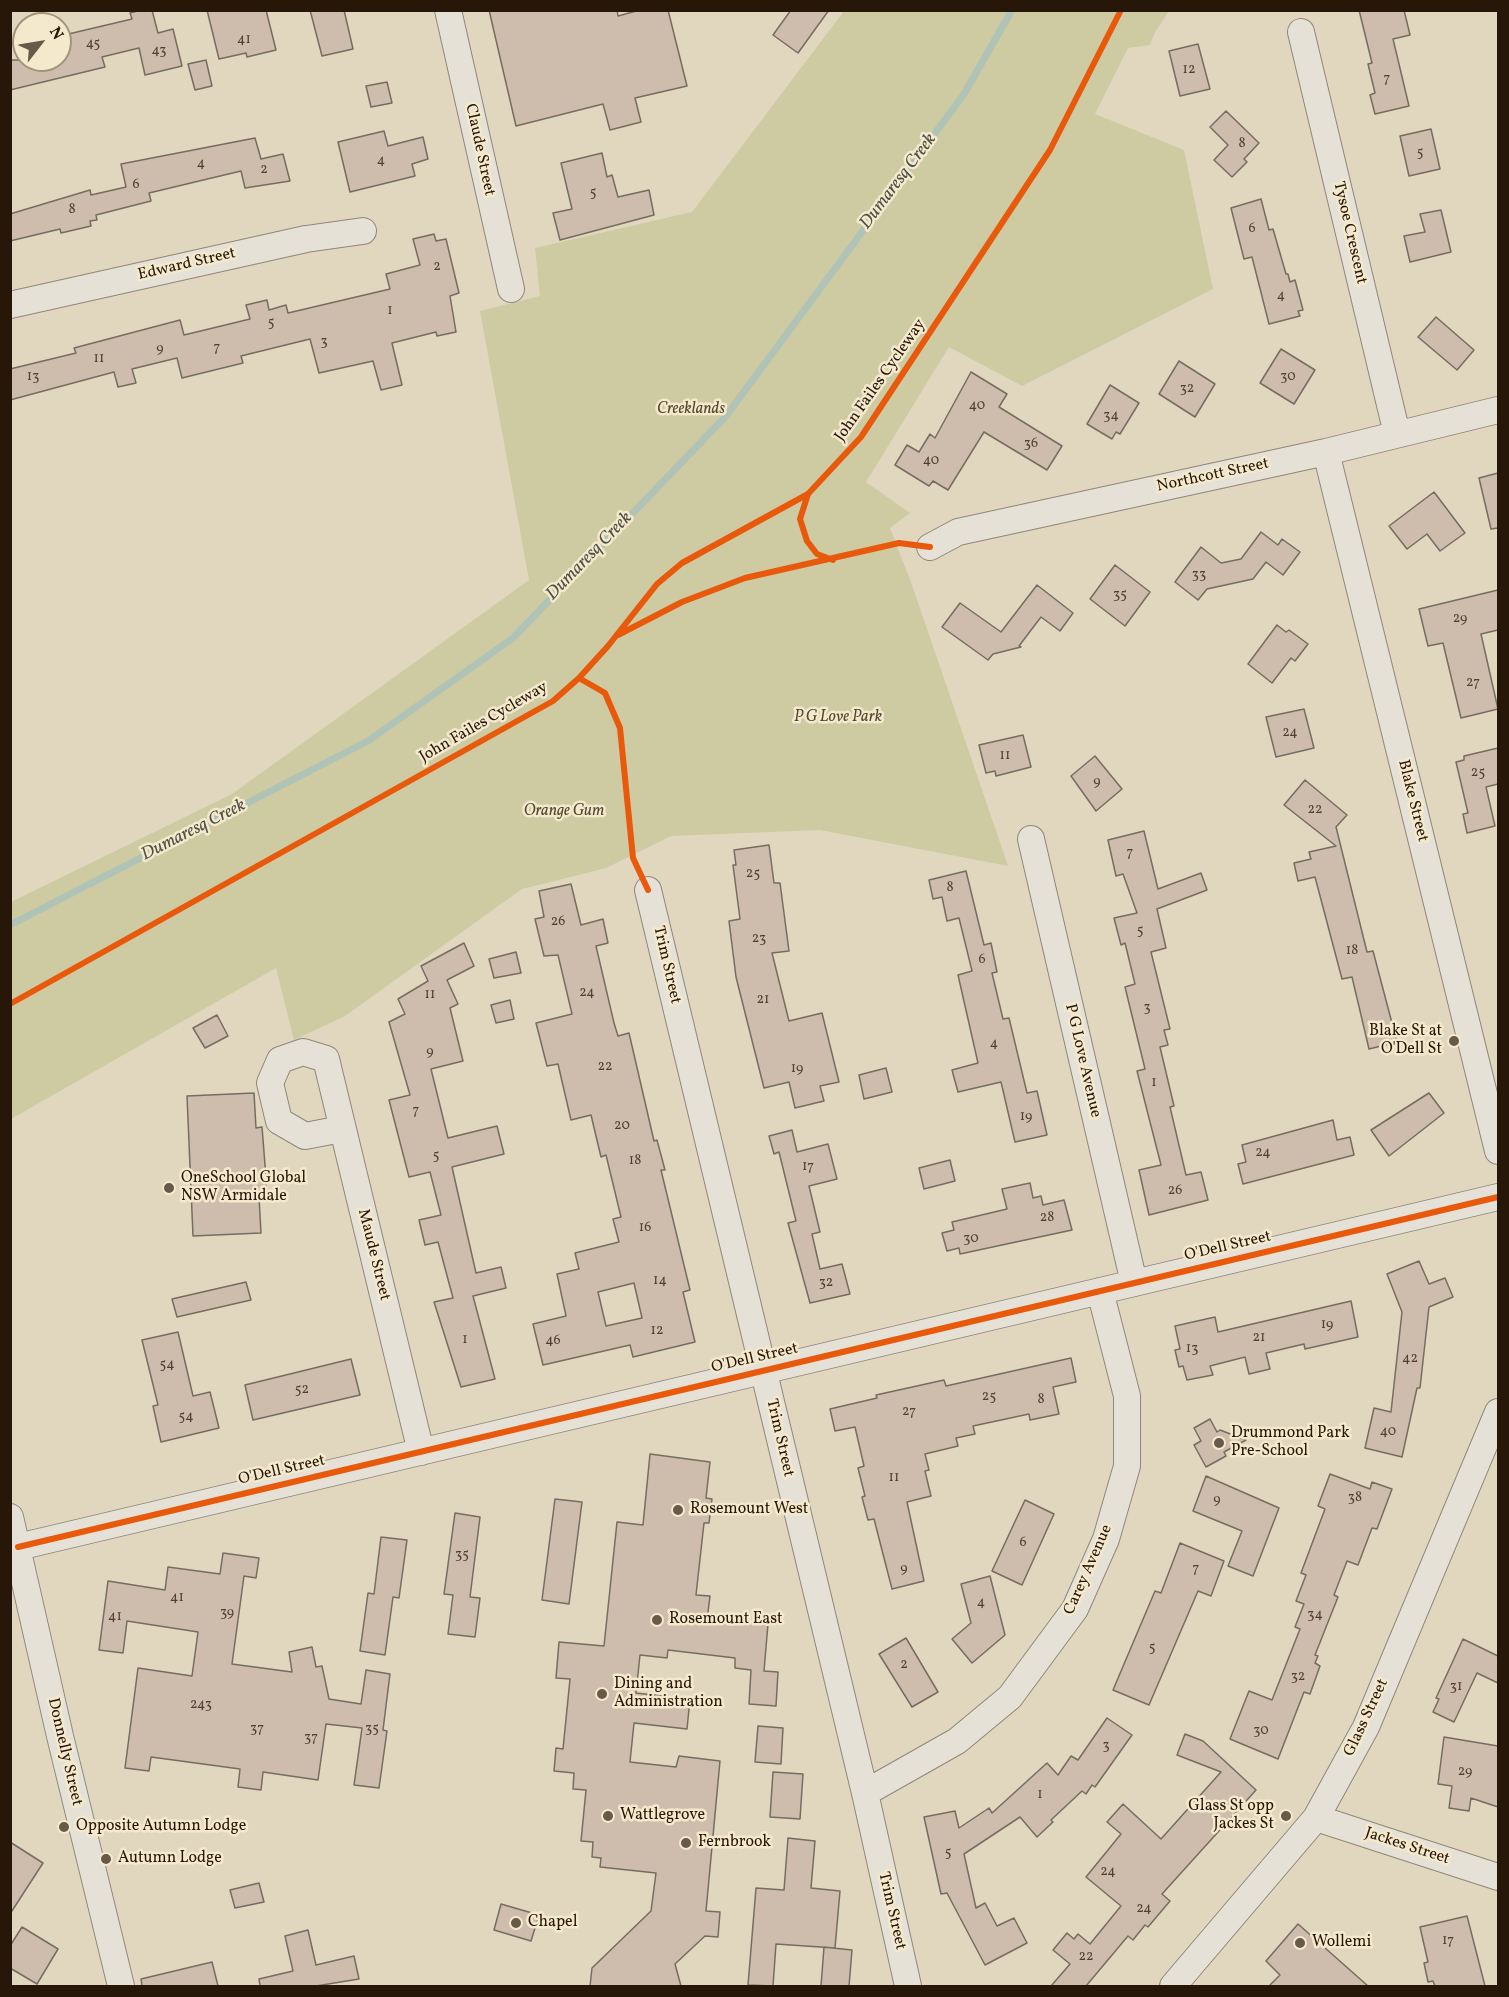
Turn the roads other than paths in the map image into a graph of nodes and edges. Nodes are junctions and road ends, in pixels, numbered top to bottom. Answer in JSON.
{"nodes":[{"id":1,"x":448,"y":10,"type":"edge"},
{"id":2,"x":1301,"y":32,"type":"dead end"},
{"id":3,"x":363,"y":231,"type":"dead end"},
{"id":4,"x":511,"y":289,"type":"dead end"},
{"id":5,"x":10,"y":305,"type":"edge"},
{"id":6,"x":1498,"y":410,"type":"edge"},
{"id":7,"x":1397,"y":435,"type":"junction"},
{"id":8,"x":1326,"y":452,"type":"junction"},
{"id":9,"x":930,"y":547,"type":"dead end"},
{"id":10,"x":1031,"y":839,"type":"dead end"},
{"id":11,"x":648,"y":890,"type":"dead end"},
{"id":12,"x":342,"y":1129,"type":"junction"},
{"id":13,"x":1498,"y":1151,"type":"edge"},
{"id":14,"x":1498,"y":1197,"type":"edge"},
{"id":15,"x":1134,"y":1283,"type":"junction"},
{"id":16,"x":1100,"y":1291,"type":"junction"},
{"id":17,"x":763,"y":1370,"type":"junction"},
{"id":18,"x":1498,"y":1418,"type":"edge"},
{"id":19,"x":420,"y":1452,"type":"junction"},
{"id":20,"x":14,"y":1535,"type":"edge"},
{"id":21,"x":865,"y":1793,"type":"junction"},
{"id":22,"x":1316,"y":1818,"type":"junction"},
{"id":23,"x":1498,"y":1877,"type":"edge"},
{"id":24,"x":121,"y":1986,"type":"edge"},
{"id":25,"x":908,"y":1986,"type":"edge"},
{"id":26,"x":1173,"y":1986,"type":"edge"}],
"edges":[{"from":1,"to":4,"type":"street","name":"Claude Street"},
{"from":2,"to":7,"type":"street","name":"Tysoe Crescent"},
{"from":3,"to":5,"type":"street","name":"Edward Street"},
{"from":6,"to":7,"type":"street","name":"Northcott Street"},
{"from":7,"to":8,"type":"street","name":"Northcott Street"},
{"from":8,"to":9,"type":"street","name":"Northcott Street"},
{"from":8,"to":13,"type":"street","name":"Blake Street"},
{"from":10,"to":15,"type":"street","name":"P G Love Avenue"},
{"from":11,"to":17,"type":"street","name":"Trim Street"},
{"from":12,"to":12,"type":"street","name":"Maude Street"},
{"from":12,"to":19,"type":"street","name":"Maude Street"},
{"from":14,"to":15,"type":"street","name":"O'Dell Street"},
{"from":15,"to":16,"type":"street","name":"O'Dell Street"},
{"from":16,"to":17,"type":"street","name":"O'Dell Street"},
{"from":16,"to":21,"type":"street","name":"Carey Avenue"},
{"from":17,"to":19,"type":"street","name":"O'Dell Street"},
{"from":17,"to":21,"type":"street","name":"Trim Street"},
{"from":18,"to":22,"type":"street","name":"Glass Street"},
{"from":19,"to":20,"type":"street","name":"O'Dell Street"},
{"from":20,"to":24,"type":"street","name":"Donnelly Street"},
{"from":21,"to":25,"type":"street","name":"Trim Street"},
{"from":22,"to":23,"type":"street","name":"Jackes Street"},
{"from":22,"to":26,"type":"street","name":"Glass Street"}]}
